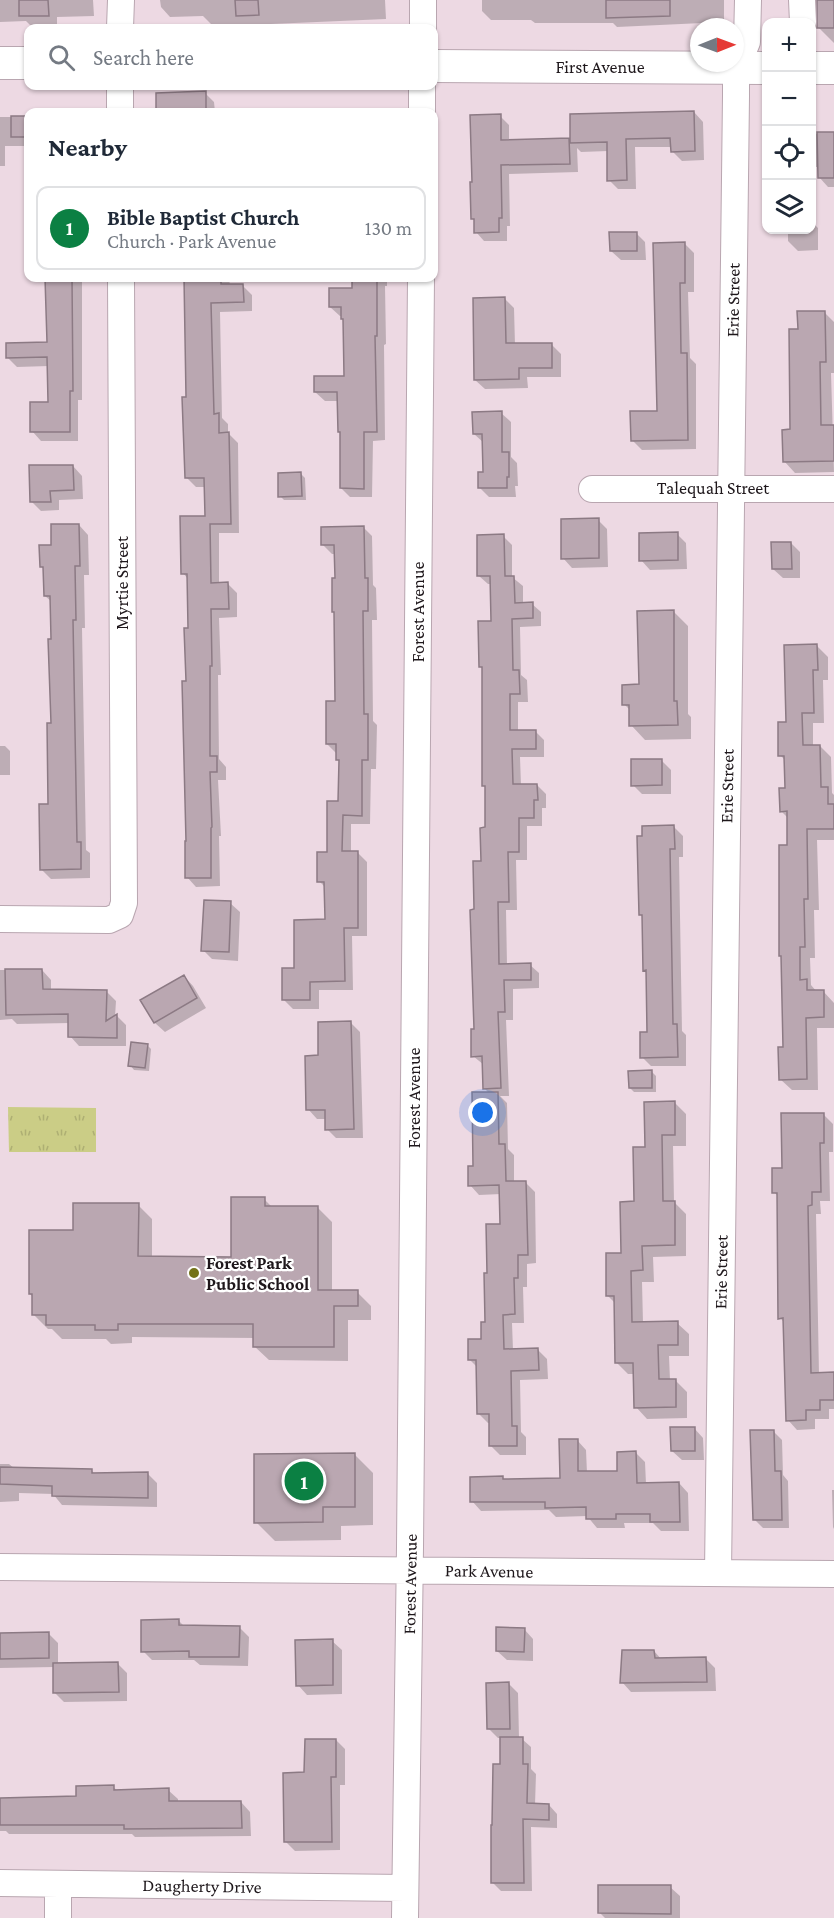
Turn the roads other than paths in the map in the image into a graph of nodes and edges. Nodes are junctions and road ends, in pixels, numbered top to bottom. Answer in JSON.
{"nodes":[{"id":1,"x":121,"y":0,"type":"edge"},
{"id":2,"x":423,"y":0,"type":"edge"},
{"id":3,"x":748,"y":0,"type":"edge"},
{"id":4,"x":802,"y":0,"type":"edge"},
{"id":5,"x":803,"y":18,"type":"edge"},
{"id":6,"x":120,"y":24,"type":"edge"},
{"id":7,"x":423,"y":24,"type":"edge"},
{"id":8,"x":0,"y":63,"type":"edge"},
{"id":9,"x":24,"y":63,"type":"edge"},
{"id":10,"x":438,"y":66,"type":"edge"},
{"id":11,"x":751,"y":68,"type":"edge"},
{"id":12,"x":816,"y":68,"type":"edge"},
{"id":13,"x":834,"y":68,"type":"edge"},
{"id":14,"x":120,"y":90,"type":"edge"},
{"id":15,"x":422,"y":90,"type":"edge"},
{"id":16,"x":120,"y":108,"type":"edge"},
{"id":17,"x":422,"y":108,"type":"edge"},
{"id":18,"x":121,"y":282,"type":"edge"},
{"id":19,"x":421,"y":282,"type":"edge"},
{"id":20,"x":730,"y":488,"type":"junction"},
{"id":21,"x":592,"y":489,"type":"dead end"},
{"id":22,"x":834,"y":489,"type":"edge"},
{"id":23,"x":0,"y":919,"type":"edge"},
{"id":24,"x":0,"y":1567,"type":"edge"},
{"id":25,"x":410,"y":1570,"type":"junction"},
{"id":26,"x":717,"y":1573,"type":"junction"},
{"id":27,"x":834,"y":1574,"type":"edge"},
{"id":28,"x":0,"y":1883,"type":"edge"},
{"id":29,"x":58,"y":1884,"type":"junction"},
{"id":30,"x":405,"y":1888,"type":"junction"},
{"id":31,"x":58,"y":1918,"type":"edge"},
{"id":32,"x":405,"y":1918,"type":"edge"}],
"edges":[{"from":1,"to":6,"type":"street"},
{"from":2,"to":7,"type":"street"},
{"from":3,"to":11,"type":"street","name":"Erie Street"},
{"from":4,"to":5,"type":"street"},
{"from":8,"to":9,"type":"main road"},
{"from":10,"to":11,"type":"main road","name":"First Avenue"},
{"from":11,"to":20,"type":"street","name":"Erie Street"},
{"from":12,"to":13,"type":"main road"},
{"from":14,"to":16,"type":"street"},
{"from":15,"to":17,"type":"street"},
{"from":18,"to":23,"type":"street","name":"Myrtie Street"},
{"from":19,"to":25,"type":"street","name":"Forest Avenue"},
{"from":20,"to":21,"type":"street","name":"Talequah Street"},
{"from":20,"to":22,"type":"street","name":"Talequah Street"},
{"from":20,"to":26,"type":"street","name":"Erie Street"},
{"from":24,"to":25,"type":"street","name":"Park Avenue"},
{"from":25,"to":26,"type":"street","name":"Park Avenue"},
{"from":25,"to":30,"type":"street","name":"Forest Avenue"},
{"from":26,"to":27,"type":"street","name":"Park Avenue"},
{"from":28,"to":29,"type":"street","name":"Daugherty Drive"},
{"from":29,"to":30,"type":"street","name":"Daugherty Drive"},
{"from":29,"to":31,"type":"street"},
{"from":30,"to":32,"type":"street","name":"Forest Avenue"}]}
